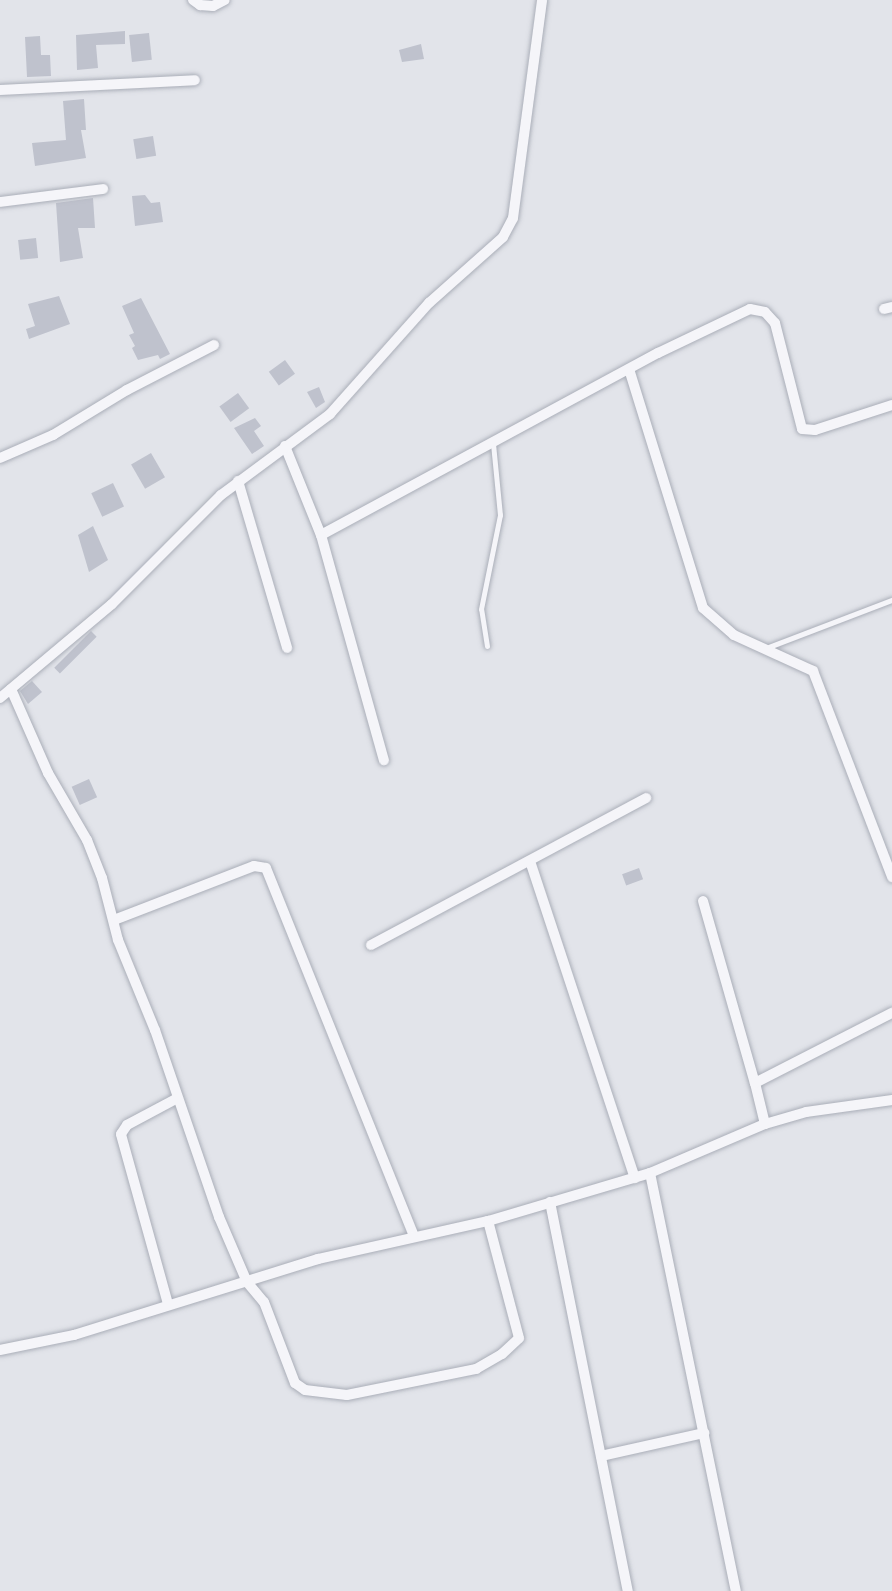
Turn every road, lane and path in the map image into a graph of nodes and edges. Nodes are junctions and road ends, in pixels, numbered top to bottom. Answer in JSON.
{"nodes":[{"id":1,"x":193,"y":0,"type":"edge"},
{"id":2,"x":225,"y":0,"type":"edge"},
{"id":3,"x":542,"y":0,"type":"edge"},
{"id":4,"x":195,"y":80,"type":"dead end"},
{"id":5,"x":0,"y":90,"type":"edge"},
{"id":6,"x":103,"y":189,"type":"dead end"},
{"id":7,"x":0,"y":202,"type":"edge"},
{"id":8,"x":214,"y":345,"type":"dead end"},
{"id":9,"x":629,"y":369,"type":"junction"},
{"id":10,"x":892,"y":405,"type":"edge"},
{"id":11,"x":493,"y":443,"type":"junction"},
{"id":12,"x":285,"y":446,"type":"junction"},
{"id":13,"x":0,"y":458,"type":"edge"},
{"id":14,"x":238,"y":481,"type":"junction"},
{"id":15,"x":321,"y":535,"type":"junction"},
{"id":16,"x":892,"y":600,"type":"edge"},
{"id":17,"x":487,"y":646,"type":"dead end"},
{"id":18,"x":287,"y":648,"type":"dead end"},
{"id":19,"x":764,"y":648,"type":"junction"},
{"id":20,"x":11,"y":689,"type":"junction"},
{"id":21,"x":0,"y":698,"type":"edge"},
{"id":22,"x":384,"y":760,"type":"dead end"},
{"id":23,"x":646,"y":798,"type":"dead end"},
{"id":24,"x":531,"y":861,"type":"junction"},
{"id":25,"x":892,"y":877,"type":"edge"},
{"id":26,"x":703,"y":901,"type":"dead end"},
{"id":27,"x":114,"y":920,"type":"junction"},
{"id":28,"x":371,"y":945,"type":"dead end"},
{"id":29,"x":892,"y":1013,"type":"edge"},
{"id":30,"x":755,"y":1083,"type":"junction"},
{"id":31,"x":176,"y":1099,"type":"junction"},
{"id":32,"x":892,"y":1100,"type":"edge"},
{"id":33,"x":765,"y":1124,"type":"junction"},
{"id":34,"x":650,"y":1173,"type":"junction"},
{"id":35,"x":635,"y":1178,"type":"junction"},
{"id":36,"x":550,"y":1202,"type":"junction"},
{"id":37,"x":488,"y":1221,"type":"junction"},
{"id":38,"x":414,"y":1236,"type":"junction"},
{"id":39,"x":247,"y":1282,"type":"junction"},
{"id":40,"x":168,"y":1304,"type":"junction"},
{"id":41,"x":0,"y":1350,"type":"edge"},
{"id":42,"x":704,"y":1433,"type":"junction"},
{"id":43,"x":601,"y":1456,"type":"junction"},
{"id":44,"x":628,"y":1591,"type":"edge"},
{"id":45,"x":736,"y":1591,"type":"edge"}],
"edges":[{"from":1,"to":2,"type":"street"},
{"from":3,"to":12,"type":"street"},
{"from":4,"to":5,"type":"street"},
{"from":6,"to":7,"type":"street"},
{"from":8,"to":13,"type":"street"},
{"from":9,"to":10,"type":"street"},
{"from":9,"to":11,"type":"street"},
{"from":9,"to":19,"type":"street"},
{"from":11,"to":15,"type":"street"},
{"from":11,"to":17,"type":"lane"},
{"from":12,"to":14,"type":"street"},
{"from":12,"to":15,"type":"street"},
{"from":14,"to":18,"type":"street"},
{"from":14,"to":20,"type":"street"},
{"from":15,"to":22,"type":"street"},
{"from":16,"to":19,"type":"lane"},
{"from":19,"to":25,"type":"street"},
{"from":20,"to":21,"type":"street"},
{"from":20,"to":27,"type":"street"},
{"from":23,"to":24,"type":"street"},
{"from":24,"to":28,"type":"street"},
{"from":24,"to":35,"type":"street"},
{"from":26,"to":30,"type":"street"},
{"from":27,"to":31,"type":"street"},
{"from":27,"to":38,"type":"street"},
{"from":29,"to":30,"type":"street"},
{"from":30,"to":33,"type":"street"},
{"from":31,"to":39,"type":"street"},
{"from":31,"to":40,"type":"street"},
{"from":32,"to":33,"type":"street"},
{"from":33,"to":34,"type":"street"},
{"from":34,"to":35,"type":"street"},
{"from":34,"to":42,"type":"street"},
{"from":35,"to":36,"type":"street"},
{"from":36,"to":37,"type":"street"},
{"from":36,"to":43,"type":"street"},
{"from":37,"to":38,"type":"street"},
{"from":37,"to":39,"type":"street"},
{"from":38,"to":39,"type":"street"},
{"from":39,"to":40,"type":"street"},
{"from":40,"to":41,"type":"street"},
{"from":42,"to":43,"type":"street"},
{"from":42,"to":45,"type":"street"},
{"from":43,"to":44,"type":"street"}]}
